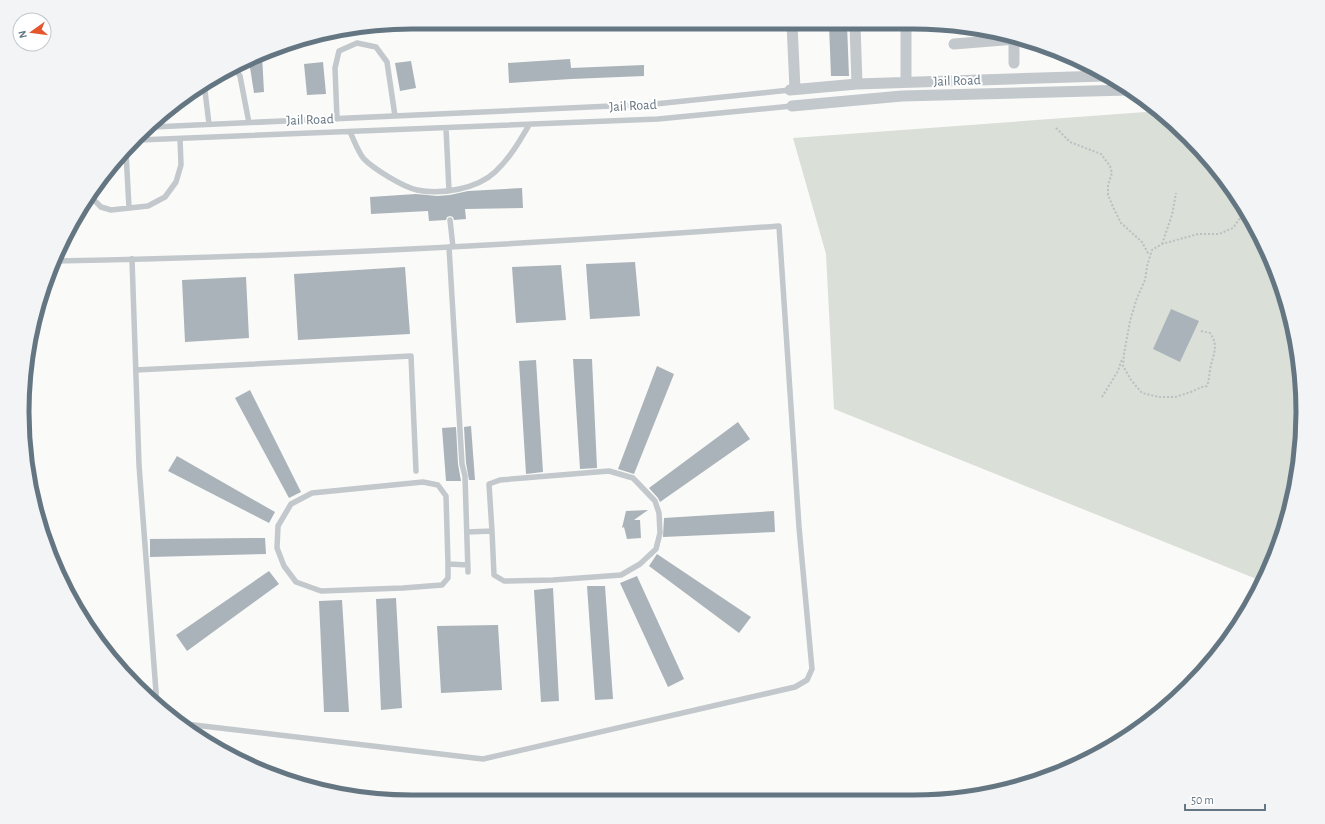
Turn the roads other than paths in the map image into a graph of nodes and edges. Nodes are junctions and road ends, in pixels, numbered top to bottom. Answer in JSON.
{"nodes":[{"id":1,"x":792,"y":29,"type":"edge"},
{"id":2,"x":855,"y":29,"type":"edge"},
{"id":3,"x":906,"y":29,"type":"edge"},
{"id":4,"x":1004,"y":40,"type":"edge"},
{"id":5,"x":1015,"y":43,"type":"edge"},
{"id":6,"x":954,"y":44,"type":"dead end"},
{"id":7,"x":1014,"y":62,"type":"dead end"},
{"id":8,"x":237,"y":71,"type":"edge"},
{"id":9,"x":1097,"y":76,"type":"edge"},
{"id":10,"x":906,"y":82,"type":"junction"},
{"id":11,"x":858,"y":84,"type":"junction"},
{"id":12,"x":205,"y":90,"type":"edge"},
{"id":13,"x":792,"y":90,"type":"junction"},
{"id":14,"x":1120,"y":90,"type":"edge"},
{"id":15,"x":792,"y":106,"type":"joint"},
{"id":16,"x":395,"y":116,"type":"junction"},
{"id":17,"x":337,"y":119,"type":"junction"},
{"id":18,"x":249,"y":123,"type":"junction"},
{"id":19,"x":209,"y":124,"type":"junction"},
{"id":20,"x":529,"y":125,"type":"junction"},
{"id":21,"x":156,"y":127,"type":"edge"},
{"id":22,"x":446,"y":128,"type":"junction"},
{"id":23,"x":350,"y":132,"type":"junction"},
{"id":24,"x":180,"y":139,"type":"junction"},
{"id":25,"x":142,"y":140,"type":"edge"},
{"id":26,"x":126,"y":157,"type":"edge"},
{"id":27,"x":449,"y":191,"type":"junction"},
{"id":28,"x":94,"y":199,"type":"edge"},
{"id":29,"x":129,"y":208,"type":"junction"},
{"id":30,"x":450,"y":220,"type":"dead end"},
{"id":31,"x":451,"y":247,"type":"junction"},
{"id":32,"x":132,"y":259,"type":"junction"},
{"id":33,"x":60,"y":261,"type":"edge"},
{"id":34,"x":136,"y":370,"type":"junction"},
{"id":35,"x":416,"y":471,"type":"dead end"},
{"id":36,"x":492,"y":531,"type":"junction"},
{"id":37,"x":467,"y":532,"type":"junction"},
{"id":38,"x":448,"y":564,"type":"junction"},
{"id":39,"x":468,"y":565,"type":"junction"},
{"id":40,"x":468,"y":572,"type":"dead end"},
{"id":41,"x":156,"y":698,"type":"edge"},
{"id":42,"x":191,"y":725,"type":"edge"}],
"edges":[{"from":1,"to":13,"type":"street"},
{"from":2,"to":11,"type":"street"},
{"from":3,"to":10,"type":"street"},
{"from":4,"to":6,"type":"street"},
{"from":5,"to":7,"type":"street"},
{"from":8,"to":18,"type":"lane"},
{"from":9,"to":10,"type":"street"},
{"from":10,"to":11,"type":"street"},
{"from":11,"to":13,"type":"street"},
{"from":12,"to":19,"type":"lane"},
{"from":13,"to":16,"type":"lane"},
{"from":14,"to":15,"type":"street","name":"Jail Road"},
{"from":15,"to":20,"type":"lane","name":"Jail Road"},
{"from":16,"to":17,"type":"lane"},
{"from":16,"to":17,"type":"lane"},
{"from":17,"to":18,"type":"lane"},
{"from":18,"to":19,"type":"lane"},
{"from":19,"to":21,"type":"lane"},
{"from":20,"to":22,"type":"lane","name":"Jail Road"},
{"from":20,"to":27,"type":"lane"},
{"from":22,"to":23,"type":"lane","name":"Jail Road"},
{"from":22,"to":27,"type":"lane"},
{"from":23,"to":24,"type":"lane","name":"Jail Road"},
{"from":23,"to":27,"type":"lane"},
{"from":24,"to":25,"type":"lane","name":"Jail Road"},
{"from":24,"to":29,"type":"lane"},
{"from":26,"to":29,"type":"lane"},
{"from":28,"to":29,"type":"lane"},
{"from":30,"to":31,"type":"lane"},
{"from":31,"to":32,"type":"lane"},
{"from":31,"to":37,"type":"lane"},
{"from":31,"to":42,"type":"lane"},
{"from":32,"to":33,"type":"lane"},
{"from":32,"to":34,"type":"lane"},
{"from":34,"to":35,"type":"lane"},
{"from":34,"to":41,"type":"lane"},
{"from":36,"to":36,"type":"lane"},
{"from":36,"to":37,"type":"lane"},
{"from":37,"to":39,"type":"lane"},
{"from":38,"to":38,"type":"lane"},
{"from":38,"to":39,"type":"lane"},
{"from":39,"to":40,"type":"lane"}]}
